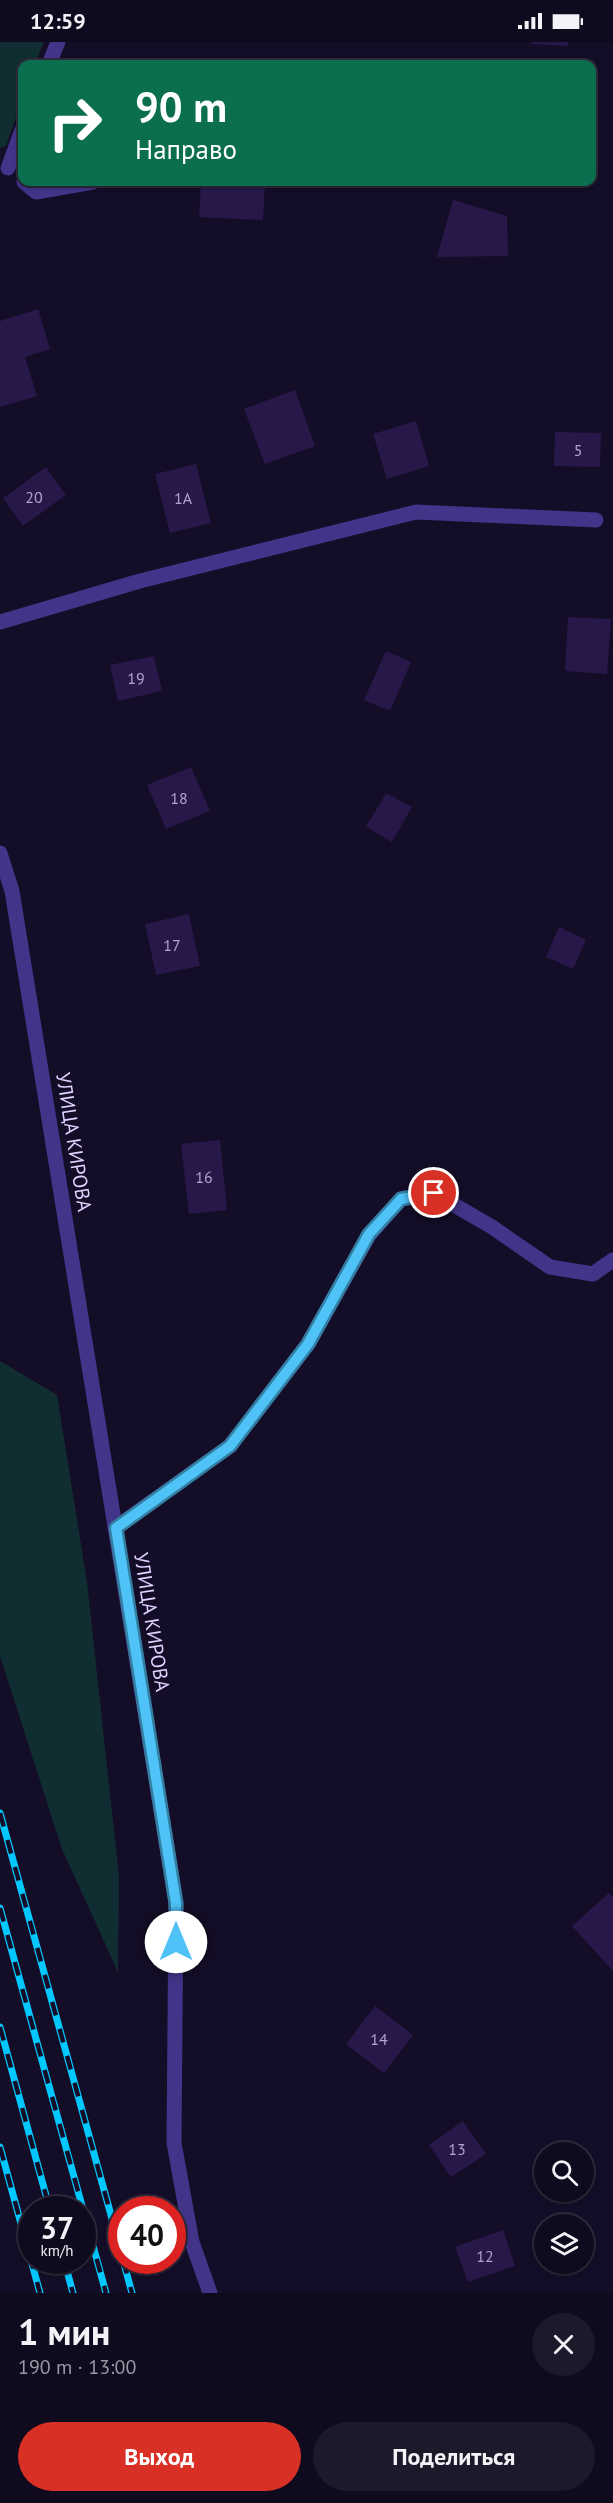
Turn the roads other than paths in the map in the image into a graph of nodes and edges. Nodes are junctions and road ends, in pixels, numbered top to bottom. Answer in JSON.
{"nodes":[{"id":1,"x":58,"y":42,"type":"edge"},
{"id":2,"x":51,"y":60,"type":"edge"},
{"id":3,"x":18,"y":139,"type":"edge"},
{"id":4,"x":4,"y":169,"type":"edge"},
{"id":5,"x":18,"y":178,"type":"edge"},
{"id":6,"x":29,"y":186,"type":"edge"},
{"id":7,"x":70,"y":186,"type":"edge"},
{"id":8,"x":596,"y":520,"type":"dead end"},
{"id":9,"x":0,"y":622,"type":"edge"},
{"id":10,"x":0,"y":853,"type":"edge"},
{"id":11,"x":613,"y":1260,"type":"edge"},
{"id":12,"x":116,"y":1528,"type":"junction"},
{"id":13,"x":210,"y":2293,"type":"edge"}],
"edges":[{"from":1,"to":2,"type":"street"},
{"from":3,"to":4,"type":"street"},
{"from":4,"to":5,"type":"street"},
{"from":6,"to":7,"type":"street"},
{"from":8,"to":9,"type":"street"},
{"from":10,"to":12,"type":"street","name":"УЛИЦА КИРОВА"},
{"from":11,"to":12,"type":"street"},
{"from":12,"to":13,"type":"street","name":"УЛИЦА КИРОВА"}]}
